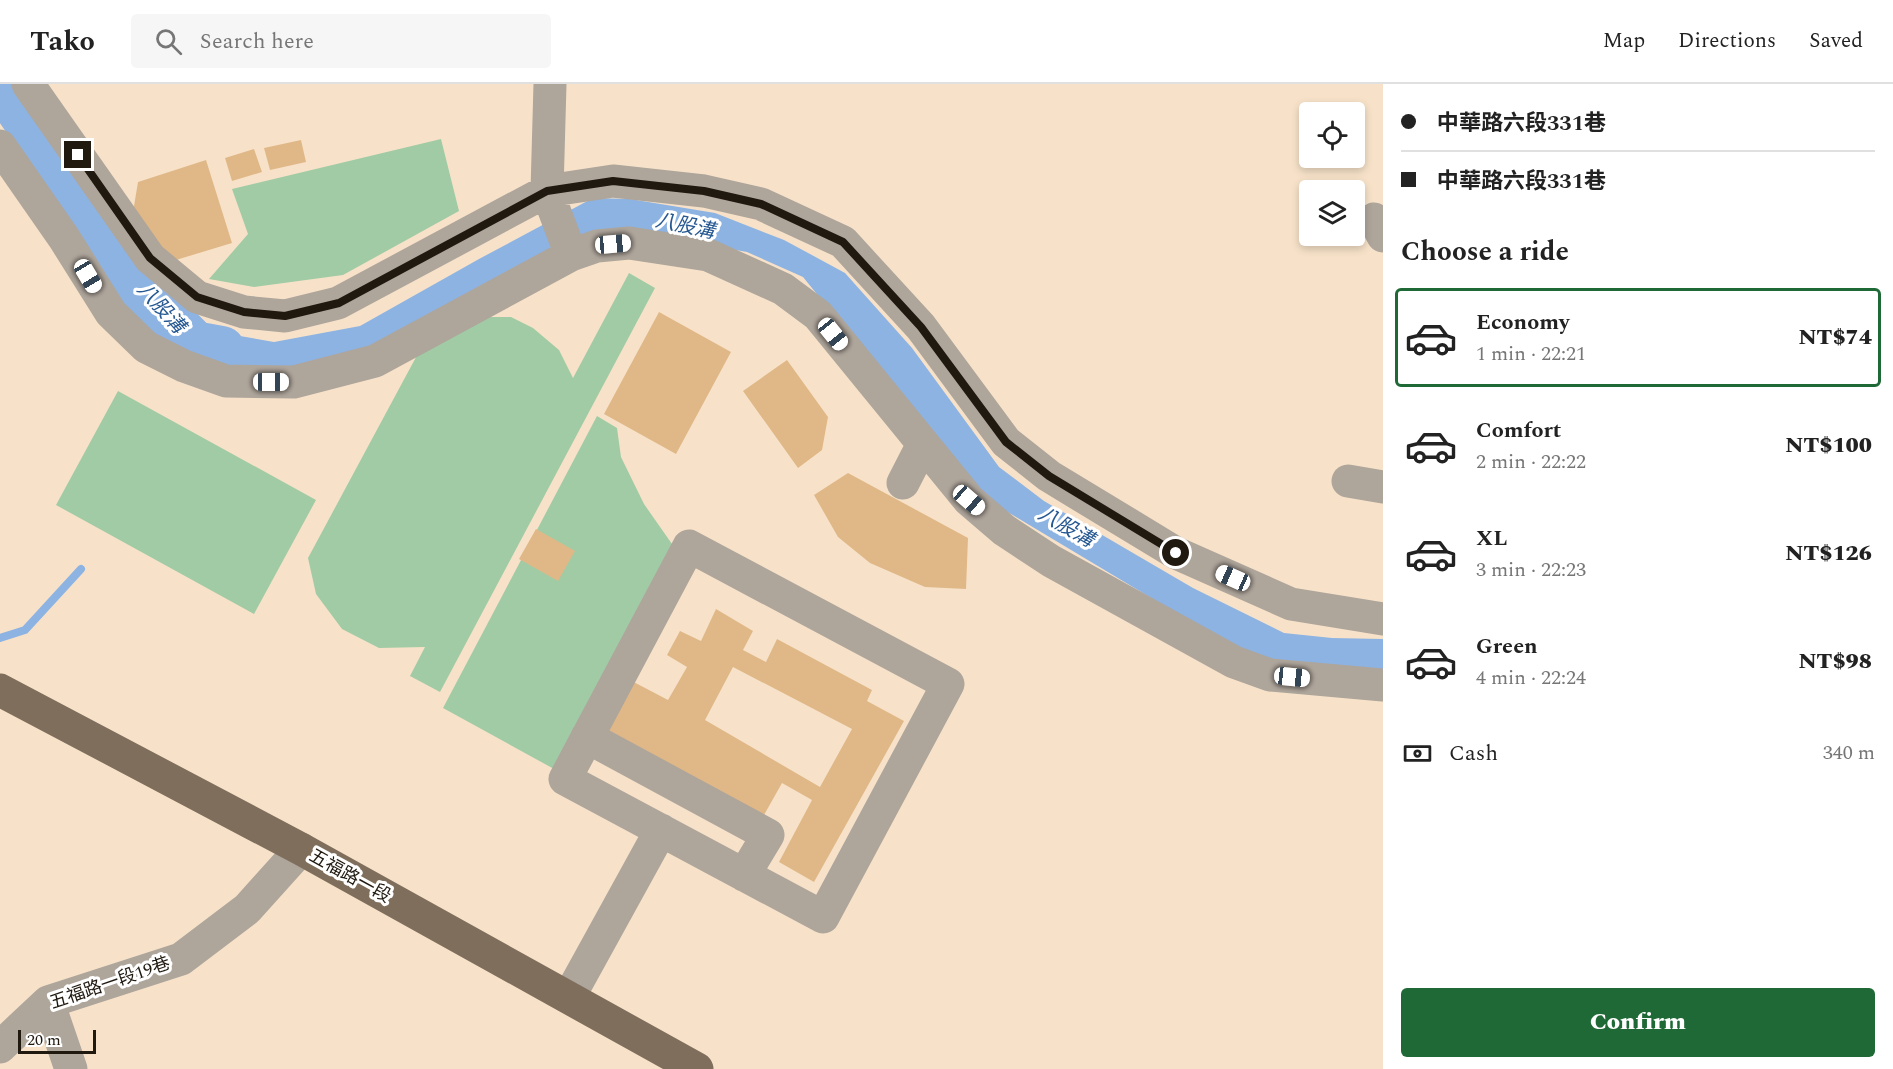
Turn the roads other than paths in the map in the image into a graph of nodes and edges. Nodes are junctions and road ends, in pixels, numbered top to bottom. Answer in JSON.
{"nodes":[{"id":1,"x":28,"y":84,"type":"edge"},
{"id":2,"x":550,"y":84,"type":"edge"},
{"id":3,"x":0,"y":146,"type":"edge"},
{"id":4,"x":547,"y":191,"type":"junction"},
{"id":5,"x":571,"y":255,"type":"junction"},
{"id":6,"x":923,"y":444,"type":"junction"},
{"id":7,"x":1348,"y":481,"type":"dead end"},
{"id":8,"x":903,"y":483,"type":"dead end"},
{"id":9,"x":1383,"y":487,"type":"edge"},
{"id":10,"x":1383,"y":619,"type":"edge"},
{"id":11,"x":1383,"y":685,"type":"edge"},
{"id":12,"x":0,"y":690,"type":"edge"},
{"id":13,"x":587,"y":737,"type":"junction"},
{"id":14,"x":661,"y":830,"type":"junction"},
{"id":15,"x":301,"y":849,"type":"junction"},
{"id":16,"x":744,"y":874,"type":"junction"},
{"id":17,"x":569,"y":997,"type":"junction"},
{"id":18,"x":48,"y":1002,"type":"junction"},
{"id":19,"x":0,"y":1047,"type":"edge"},
{"id":20,"x":71,"y":1069,"type":"edge"},
{"id":21,"x":697,"y":1069,"type":"edge"}],
"edges":[{"from":1,"to":4,"type":"lane"},
{"from":2,"to":4,"type":"lane"},
{"from":3,"to":5,"type":"lane"},
{"from":4,"to":5,"type":"lane"},
{"from":4,"to":10,"type":"lane"},
{"from":5,"to":6,"type":"lane"},
{"from":6,"to":8,"type":"lane"},
{"from":6,"to":11,"type":"lane"},
{"from":7,"to":9,"type":"lane"},
{"from":12,"to":15,"type":"main road","name":"五福路一段"},
{"from":13,"to":14,"type":"lane"},
{"from":13,"to":16,"type":"lane"},
{"from":13,"to":16,"type":"lane"},
{"from":14,"to":16,"type":"lane"},
{"from":14,"to":17,"type":"lane"},
{"from":15,"to":17,"type":"main road","name":"五福路一段"},
{"from":15,"to":18,"type":"lane","name":"五福路一段19巷"},
{"from":17,"to":21,"type":"main road","name":"五福路一段"},
{"from":18,"to":19,"type":"lane","name":"五福路一段19巷"},
{"from":18,"to":20,"type":"lane"}]}
